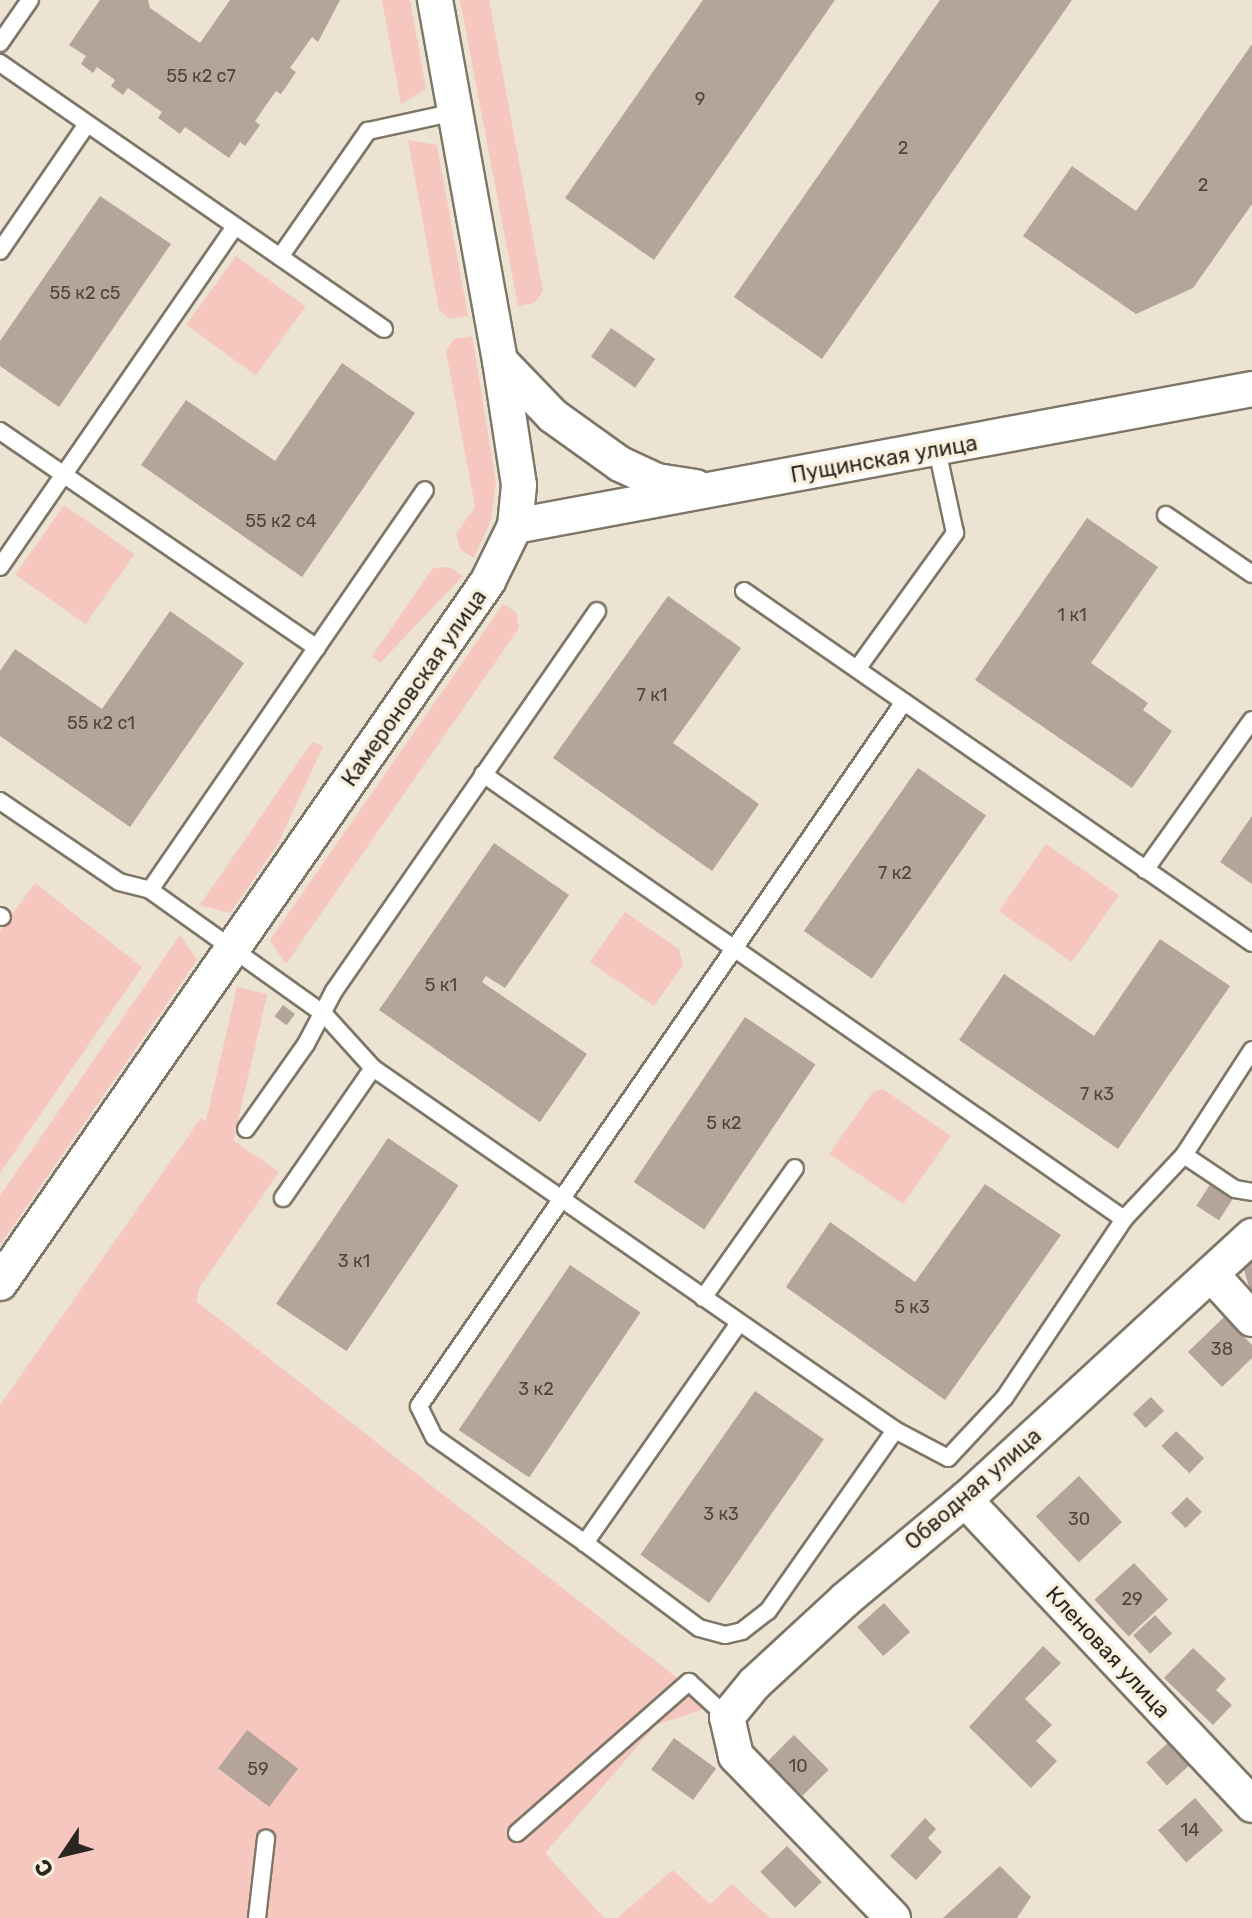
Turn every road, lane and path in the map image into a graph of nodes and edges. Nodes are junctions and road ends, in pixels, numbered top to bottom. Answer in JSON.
{"nodes":[{"id":1,"x":30,"y":0,"type":"edge"},
{"id":2,"x":435,"y":0,"type":"edge"},
{"id":3,"x":0,"y":43,"type":"edge"},
{"id":4,"x":0,"y":63,"type":"edge"},
{"id":5,"x":455,"y":112,"type":"junction"},
{"id":6,"x":87,"y":124,"type":"junction"},
{"id":7,"x":235,"y":226,"type":"junction"},
{"id":8,"x":0,"y":251,"type":"edge"},
{"id":9,"x":280,"y":257,"type":"junction"},
{"id":10,"x":384,"y":329,"type":"dead end"},
{"id":11,"x":500,"y":361,"type":"junction"},
{"id":12,"x":1252,"y":389,"type":"edge"},
{"id":13,"x":0,"y":431,"type":"edge"},
{"id":14,"x":937,"y":450,"type":"junction"},
{"id":15,"x":63,"y":475,"type":"junction"},
{"id":16,"x":425,"y":490,"type":"dead end"},
{"id":17,"x":713,"y":490,"type":"junction"},
{"id":18,"x":1166,"y":515,"type":"dead end"},
{"id":19,"x":515,"y":526,"type":"junction"},
{"id":20,"x":0,"y":567,"type":"edge"},
{"id":21,"x":1252,"y":574,"type":"edge"},
{"id":22,"x":744,"y":591,"type":"dead end"},
{"id":23,"x":597,"y":611,"type":"dead end"},
{"id":24,"x":317,"y":648,"type":"junction"},
{"id":25,"x":857,"y":669,"type":"junction"},
{"id":26,"x":904,"y":702,"type":"junction"},
{"id":27,"x":1252,"y":720,"type":"edge"},
{"id":28,"x":483,"y":774,"type":"junction"},
{"id":29,"x":0,"y":801,"type":"edge"},
{"id":30,"x":1145,"y":870,"type":"junction"},
{"id":31,"x":150,"y":890,"type":"junction"},
{"id":32,"x":1252,"y":943,"type":"edge"},
{"id":33,"x":732,"y":945,"type":"junction"},
{"id":34,"x":232,"y":949,"type":"junction"},
{"id":35,"x":324,"y":1014,"type":"junction"},
{"id":36,"x":1252,"y":1050,"type":"edge"},
{"id":37,"x":373,"y":1068,"type":"junction"},
{"id":38,"x":246,"y":1129,"type":"dead end"},
{"id":39,"x":1184,"y":1155,"type":"junction"},
{"id":40,"x":795,"y":1168,"type":"dead end"},
{"id":41,"x":1252,"y":1192,"type":"edge"},
{"id":42,"x":558,"y":1197,"type":"junction"},
{"id":43,"x":283,"y":1198,"type":"dead end"},
{"id":44,"x":1124,"y":1219,"type":"junction"},
{"id":45,"x":1252,"y":1236,"type":"edge"},
{"id":46,"x":1211,"y":1274,"type":"junction"},
{"id":47,"x":0,"y":1283,"type":"edge"},
{"id":48,"x":703,"y":1298,"type":"junction"},
{"id":49,"x":1252,"y":1319,"type":"edge"},
{"id":50,"x":739,"y":1323,"type":"junction"},
{"id":51,"x":895,"y":1430,"type":"junction"},
{"id":52,"x":965,"y":1500,"type":"junction"},
{"id":53,"x":585,"y":1543,"type":"junction"},
{"id":54,"x":727,"y":1717,"type":"junction"},
{"id":55,"x":1252,"y":1805,"type":"edge"},
{"id":56,"x":517,"y":1833,"type":"dead end"},
{"id":57,"x":266,"y":1839,"type":"dead end"},
{"id":58,"x":257,"y":1918,"type":"edge"},
{"id":59,"x":893,"y":1918,"type":"edge"}],
"edges":[{"from":1,"to":3,"type":"lane"},
{"from":2,"to":5,"type":"street","name":"Камероновская улица"},
{"from":4,"to":6,"type":"lane"},
{"from":5,"to":9,"type":"lane"},
{"from":5,"to":11,"type":"street","name":"Камероновская улица"},
{"from":6,"to":7,"type":"lane"},
{"from":6,"to":8,"type":"lane"},
{"from":7,"to":9,"type":"lane"},
{"from":7,"to":15,"type":"lane"},
{"from":9,"to":10,"type":"lane"},
{"from":11,"to":17,"type":"street"},
{"from":11,"to":19,"type":"street","name":"Камероновская улица"},
{"from":12,"to":14,"type":"street","name":"Пущинская улица"},
{"from":13,"to":15,"type":"lane"},
{"from":14,"to":17,"type":"street","name":"Пущинская улица"},
{"from":14,"to":25,"type":"lane"},
{"from":15,"to":20,"type":"lane"},
{"from":15,"to":24,"type":"lane"},
{"from":16,"to":24,"type":"lane"},
{"from":17,"to":19,"type":"street","name":"Пущинская улица"},
{"from":18,"to":21,"type":"lane"},
{"from":19,"to":34,"type":"street","name":"Камероновская улица"},
{"from":22,"to":25,"type":"lane"},
{"from":23,"to":28,"type":"lane"},
{"from":24,"to":31,"type":"lane"},
{"from":25,"to":26,"type":"lane"},
{"from":26,"to":30,"type":"lane"},
{"from":26,"to":33,"type":"lane"},
{"from":27,"to":30,"type":"lane"},
{"from":28,"to":33,"type":"lane"},
{"from":28,"to":35,"type":"lane"},
{"from":29,"to":31,"type":"lane"},
{"from":30,"to":32,"type":"lane"},
{"from":31,"to":34,"type":"lane"},
{"from":33,"to":42,"type":"lane"},
{"from":33,"to":44,"type":"lane"},
{"from":34,"to":35,"type":"lane"},
{"from":34,"to":47,"type":"street","name":"Камероновская улица"},
{"from":35,"to":37,"type":"lane"},
{"from":35,"to":38,"type":"lane"},
{"from":36,"to":39,"type":"lane"},
{"from":37,"to":42,"type":"lane"},
{"from":37,"to":43,"type":"lane"},
{"from":39,"to":41,"type":"lane"},
{"from":39,"to":44,"type":"lane"},
{"from":40,"to":48,"type":"lane"},
{"from":42,"to":48,"type":"lane"},
{"from":42,"to":53,"type":"lane"},
{"from":44,"to":51,"type":"lane"},
{"from":45,"to":46,"type":"street","name":"Обводная улица"},
{"from":46,"to":49,"type":"street"},
{"from":46,"to":52,"type":"street","name":"Обводная улица"},
{"from":48,"to":50,"type":"lane"},
{"from":50,"to":51,"type":"lane"},
{"from":50,"to":53,"type":"lane"},
{"from":51,"to":53,"type":"lane"},
{"from":52,"to":54,"type":"street","name":"Обводная улица"},
{"from":52,"to":55,"type":"street","name":"Кленовая улица"},
{"from":54,"to":56,"type":"lane"},
{"from":54,"to":59,"type":"street"},
{"from":57,"to":58,"type":"lane"}]}
